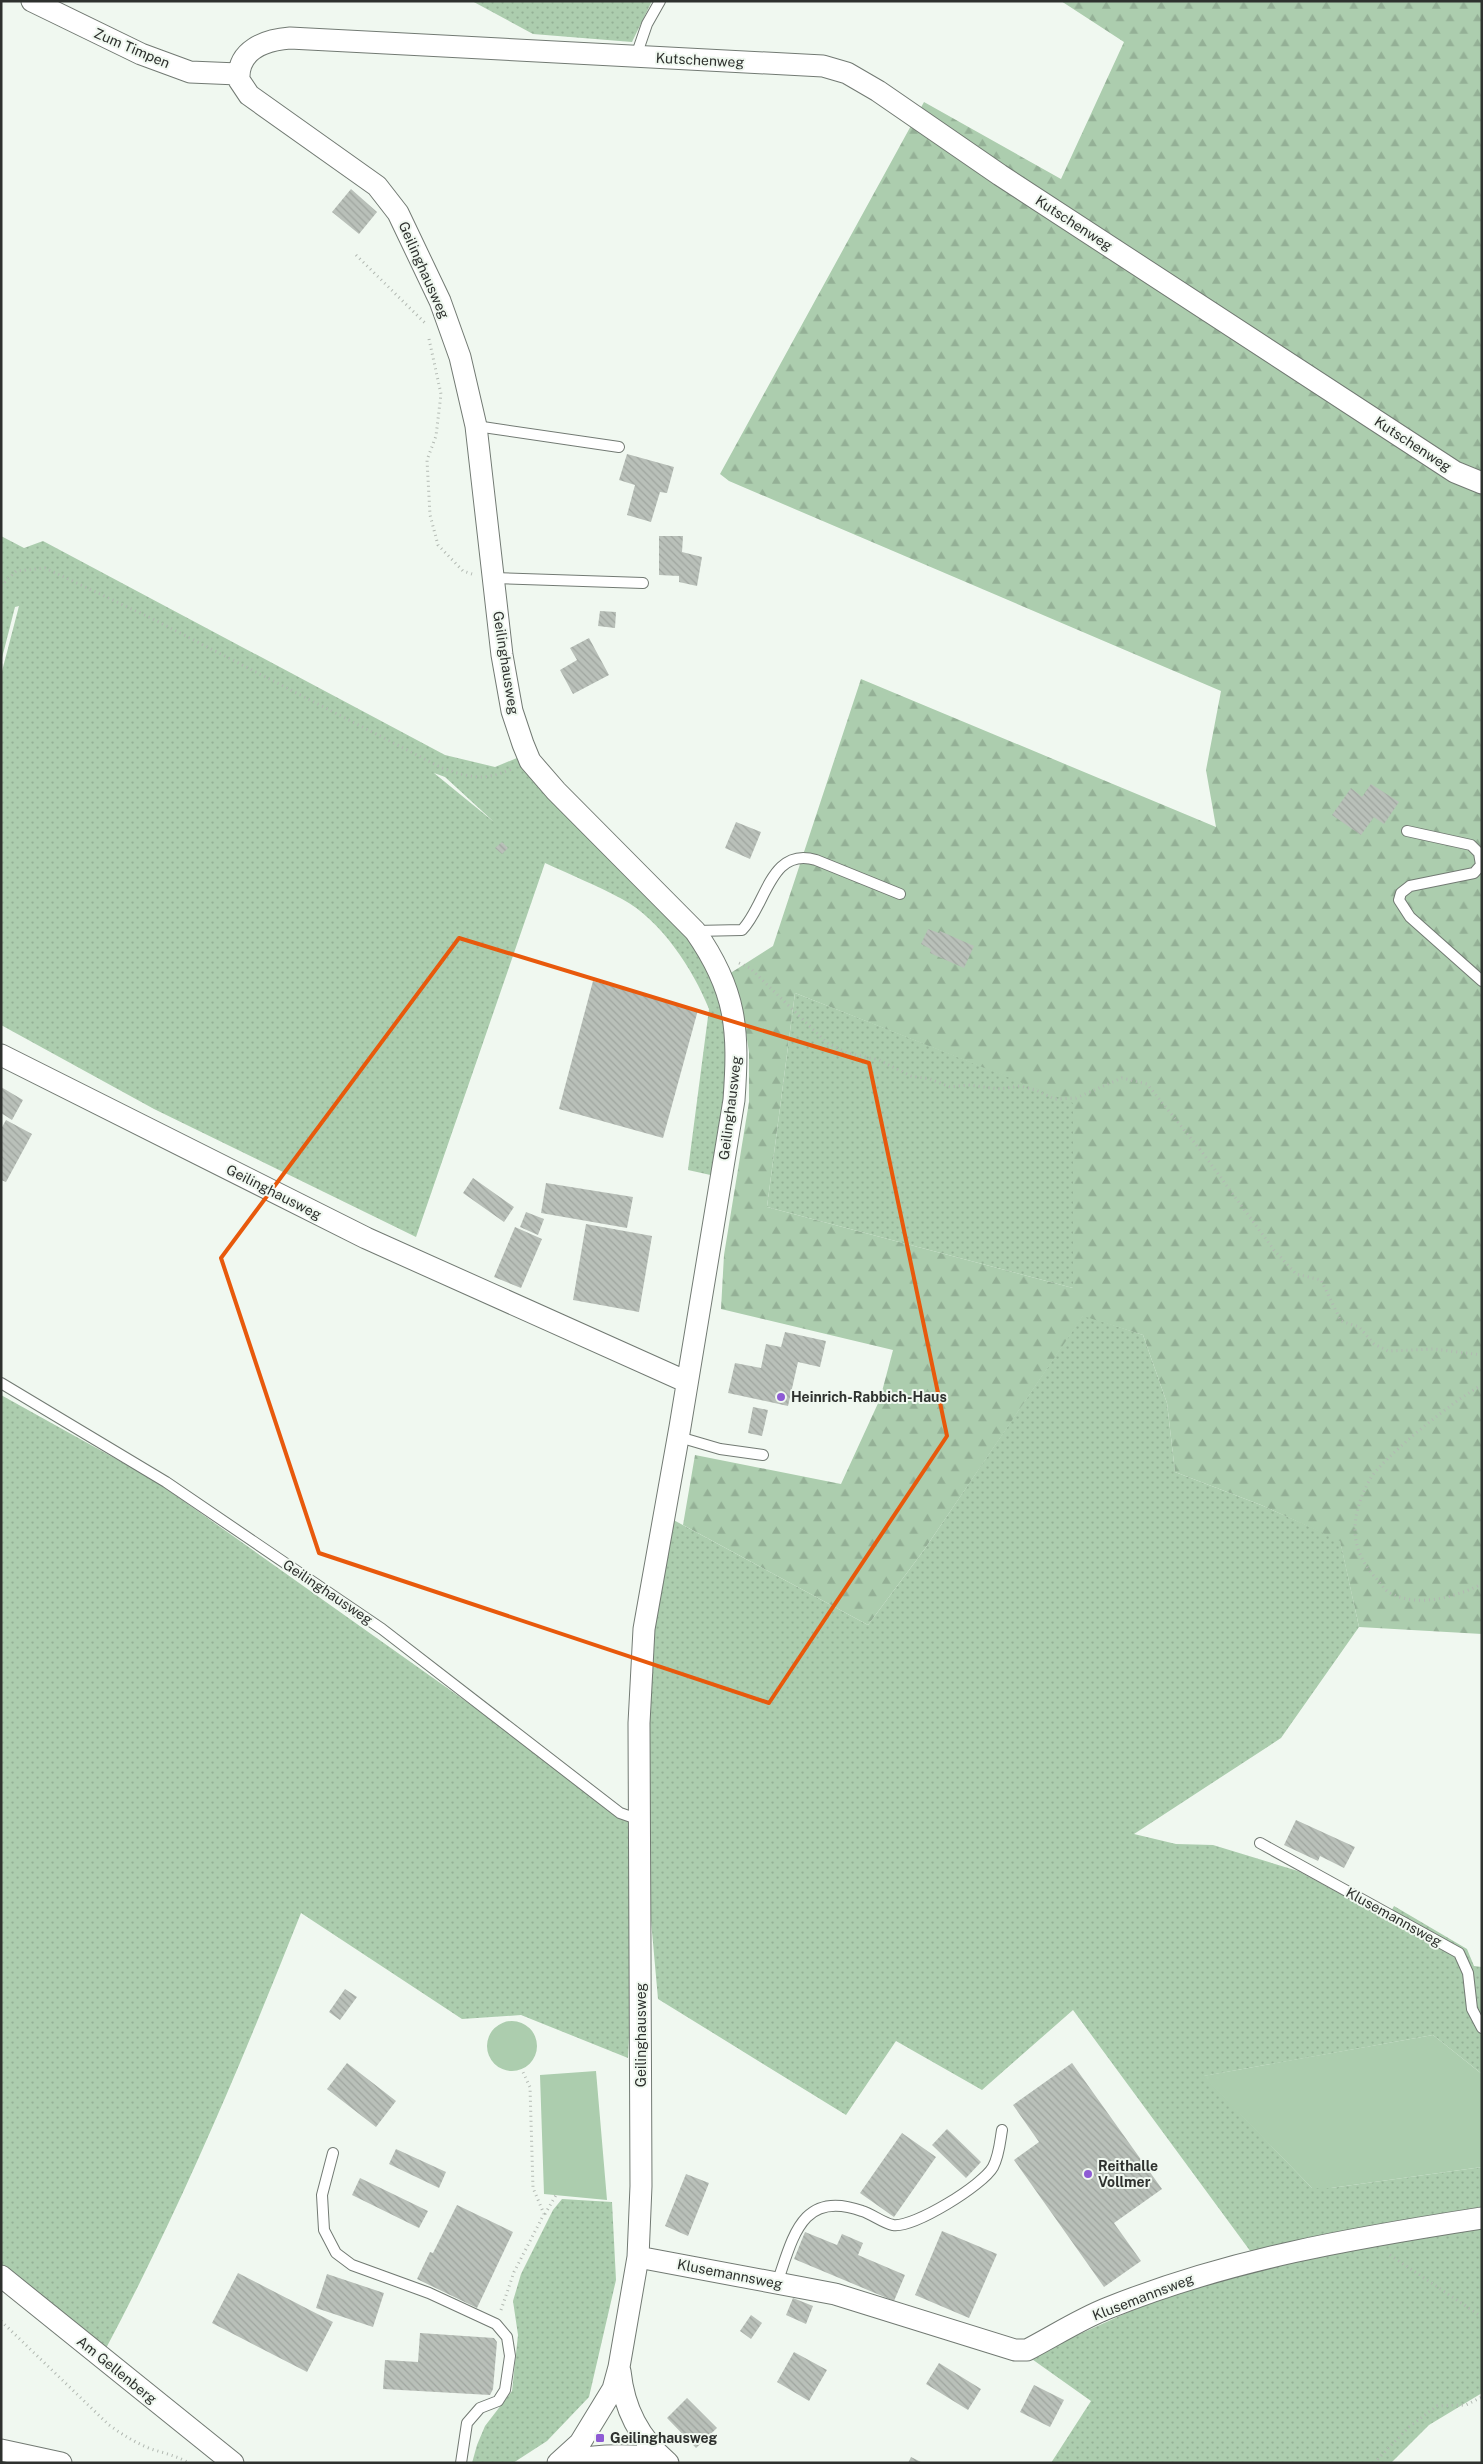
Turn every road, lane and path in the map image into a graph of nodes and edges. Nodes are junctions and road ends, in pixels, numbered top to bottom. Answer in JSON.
{"nodes":[{"id":1,"x":32,"y":1,"type":"edge"},
{"id":2,"x":660,"y":1,"type":"edge"},
{"id":3,"x":636,"y":56,"type":"junction"},
{"id":4,"x":238,"y":74,"type":"junction"},
{"id":5,"x":356,"y":255,"type":"dead end"},
{"id":6,"x":426,"y":325,"type":"dead end"},
{"id":7,"x":428,"y":333,"type":"dead end"},
{"id":8,"x":476,"y":426,"type":"junction"},
{"id":9,"x":619,"y":447,"type":"dead end"},
{"id":10,"x":1482,"y":483,"type":"edge"},
{"id":11,"x":493,"y":578,"type":"junction"},
{"id":12,"x":643,"y":583,"type":"dead end"},
{"id":13,"x":1,"y":586,"type":"edge"},
{"id":14,"x":530,"y":760,"type":"junction"},
{"id":15,"x":1408,"y":831,"type":"dead end"},
{"id":16,"x":900,"y":894,"type":"dead end"},
{"id":17,"x":701,"y":940,"type":"junction"},
{"id":18,"x":1482,"y":981,"type":"edge"},
{"id":19,"x":1,"y":1055,"type":"edge"},
{"id":20,"x":1482,"y":1355,"type":"edge"},
{"id":21,"x":687,"y":1382,"type":"junction"},
{"id":22,"x":1,"y":1383,"type":"edge"},
{"id":23,"x":1482,"y":1385,"type":"edge"},
{"id":24,"x":678,"y":1436,"type":"junction"},
{"id":25,"x":762,"y":1455,"type":"dead end"},
{"id":26,"x":1482,"y":1584,"type":"edge"},
{"id":27,"x":640,"y":1820,"type":"junction"},
{"id":28,"x":1260,"y":1843,"type":"dead end"},
{"id":29,"x":1482,"y":2028,"type":"edge"},
{"id":30,"x":522,"y":2070,"type":"dead end"},
{"id":31,"x":1002,"y":2130,"type":"dead end"},
{"id":32,"x":333,"y":2153,"type":"dead end"},
{"id":33,"x":556,"y":2195,"type":"dead end"},
{"id":34,"x":544,"y":2214,"type":"junction"},
{"id":35,"x":1482,"y":2218,"type":"edge"},
{"id":36,"x":1363,"y":2236,"type":"junction"},
{"id":37,"x":638,"y":2257,"type":"junction"},
{"id":38,"x":1,"y":2276,"type":"edge"},
{"id":39,"x":777,"y":2283,"type":"junction"},
{"id":40,"x":1482,"y":2317,"type":"edge"},
{"id":41,"x":1,"y":2320,"type":"edge"},
{"id":42,"x":496,"y":2324,"type":"junction"},
{"id":43,"x":619,"y":2367,"type":"junction"},
{"id":44,"x":1482,"y":2397,"type":"edge"},
{"id":45,"x":1,"y":2450,"type":"edge"},
{"id":46,"x":665,"y":2460,"type":"edge"},
{"id":47,"x":576,"y":2461,"type":"edge"},
{"id":48,"x":61,"y":2463,"type":"edge"},
{"id":49,"x":189,"y":2463,"type":"edge"},
{"id":50,"x":233,"y":2463,"type":"edge"},
{"id":51,"x":461,"y":2463,"type":"edge"},
{"id":52,"x":558,"y":2463,"type":"edge"},
{"id":53,"x":1374,"y":2463,"type":"edge"}],
"edges":[{"from":1,"to":4,"type":"street","name":"Zum Timpen"},
{"from":2,"to":3,"type":"lane","name":"Kutschenweg"},
{"from":3,"to":4,"type":"street","name":"Kutschenweg"},
{"from":3,"to":10,"type":"street","name":"Kutschenweg"},
{"from":4,"to":8,"type":"street","name":"Geilinghausweg"},
{"from":5,"to":6,"type":"path"},
{"from":7,"to":11,"type":"path"},
{"from":8,"to":9,"type":"lane"},
{"from":8,"to":11,"type":"street","name":"Geilinghausweg"},
{"from":11,"to":12,"type":"lane"},
{"from":11,"to":14,"type":"street","name":"Geilinghausweg"},
{"from":13,"to":14,"type":"path"},
{"from":14,"to":17,"type":"street","name":"Geilinghausweg"},
{"from":15,"to":18,"type":"lane"},
{"from":16,"to":17,"type":"lane"},
{"from":17,"to":20,"type":"path"},
{"from":17,"to":21,"type":"street","name":"Geilinghausweg"},
{"from":19,"to":21,"type":"street","name":"Geilinghausweg"},
{"from":21,"to":24,"type":"street","name":"Geilinghausweg"},
{"from":22,"to":27,"type":"lane","name":"Geilinghausweg"},
{"from":23,"to":26,"type":"path"},
{"from":24,"to":25,"type":"lane"},
{"from":24,"to":27,"type":"street","name":"Geilinghausweg"},
{"from":27,"to":37,"type":"street","name":"Geilinghausweg"},
{"from":28,"to":29,"type":"lane","name":"Klusemannsweg"},
{"from":30,"to":34,"type":"path"},
{"from":31,"to":39,"type":"lane"},
{"from":32,"to":42,"type":"lane"},
{"from":33,"to":34,"type":"path"},
{"from":34,"to":42,"type":"path"},
{"from":35,"to":36,"type":"street","name":"Klusemannsweg"},
{"from":36,"to":39,"type":"street","name":"Klusemannsweg"},
{"from":36,"to":40,"type":"path"},
{"from":37,"to":39,"type":"street","name":"Klusemannsweg"},
{"from":37,"to":43,"type":"street","name":"Geilinghausweg"},
{"from":38,"to":50,"type":"street","name":"Am Gellenberg"},
{"from":41,"to":49,"type":"path"},
{"from":42,"to":51,"type":"lane"},
{"from":43,"to":46,"type":"street","name":"Geilinghausweg"},
{"from":43,"to":52,"type":"street","name":"Geilinghausweg"},
{"from":44,"to":53,"type":"path"},
{"from":45,"to":48,"type":"street"},
{"from":46,"to":47,"type":"street"}]}
